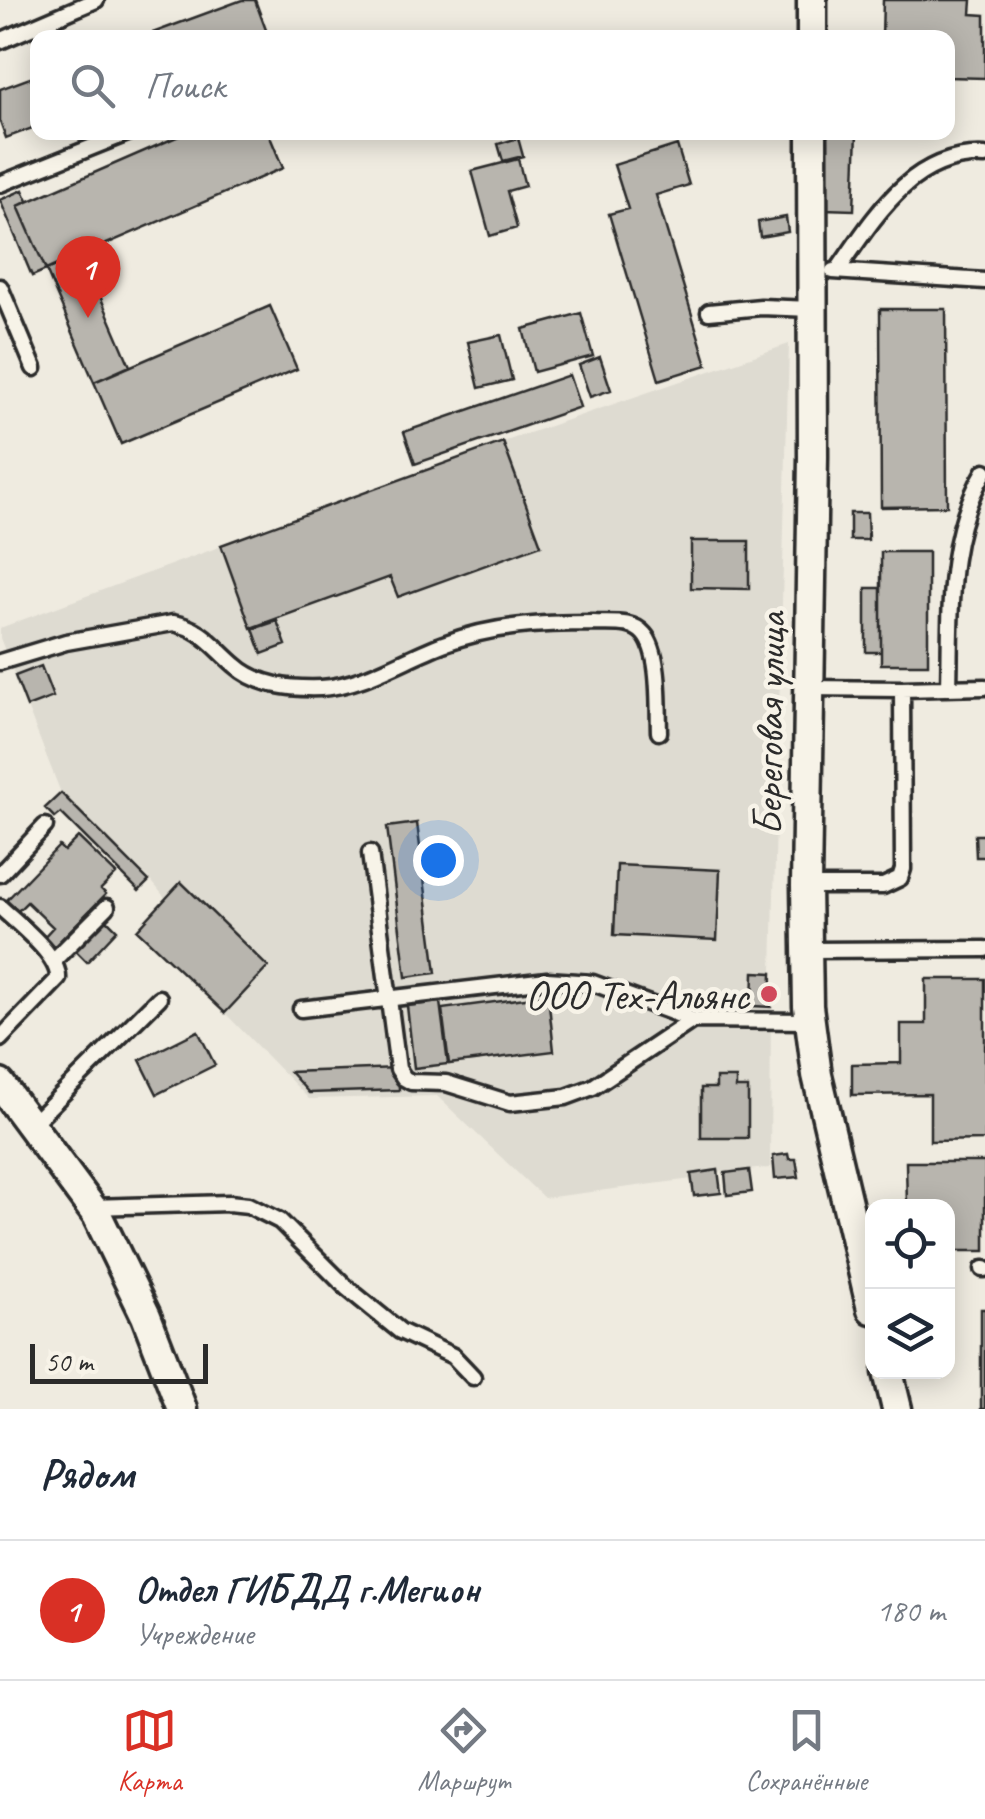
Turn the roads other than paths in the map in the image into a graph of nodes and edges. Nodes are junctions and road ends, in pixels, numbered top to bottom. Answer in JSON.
{"nodes":[{"id":1,"x":96,"y":0,"type":"edge"},
{"id":2,"x":812,"y":0,"type":"edge"},
{"id":3,"x":812,"y":30,"type":"edge"},
{"id":4,"x":0,"y":41,"type":"edge"},
{"id":5,"x":110,"y":140,"type":"edge"},
{"id":6,"x":813,"y":140,"type":"edge"},
{"id":7,"x":985,"y":156,"type":"edge"},
{"id":8,"x":0,"y":184,"type":"edge"},
{"id":9,"x":825,"y":271,"type":"junction"},
{"id":10,"x":985,"y":281,"type":"edge"},
{"id":11,"x":0,"y":287,"type":"edge"},
{"id":12,"x":812,"y":309,"type":"junction"},
{"id":13,"x":708,"y":312,"type":"dead end"},
{"id":14,"x":34,"y":368,"type":"dead end"},
{"id":15,"x":985,"y":471,"type":"edge"},
{"id":16,"x":0,"y":662,"type":"edge"},
{"id":17,"x":985,"y":687,"type":"edge"},
{"id":18,"x":809,"y":688,"type":"junction"},
{"id":19,"x":902,"y":688,"type":"junction"},
{"id":20,"x":949,"y":688,"type":"junction"},
{"id":21,"x":659,"y":732,"type":"dead end"},
{"id":22,"x":45,"y":826,"type":"dead end"},
{"id":23,"x":370,"y":853,"type":"dead end"},
{"id":24,"x":0,"y":874,"type":"edge"},
{"id":25,"x":806,"y":886,"type":"junction"},
{"id":26,"x":0,"y":907,"type":"edge"},
{"id":27,"x":106,"y":908,"type":"dead end"},
{"id":28,"x":985,"y":949,"type":"edge"},
{"id":29,"x":806,"y":950,"type":"junction"},
{"id":30,"x":54,"y":960,"type":"junction"},
{"id":31,"x":158,"y":998,"type":"dead end"},
{"id":32,"x":389,"y":998,"type":"junction"},
{"id":33,"x":301,"y":1009,"type":"dead end"},
{"id":34,"x":693,"y":1020,"type":"junction"},
{"id":35,"x":809,"y":1021,"type":"junction"},
{"id":36,"x":0,"y":1039,"type":"edge"},
{"id":37,"x":0,"y":1084,"type":"edge"},
{"id":38,"x":31,"y":1125,"type":"junction"},
{"id":39,"x":90,"y":1207,"type":"junction"},
{"id":40,"x":867,"y":1289,"type":"edge"},
{"id":41,"x":473,"y":1377,"type":"dead end"},
{"id":42,"x":890,"y":1379,"type":"edge"},
{"id":43,"x":182,"y":1409,"type":"edge"},
{"id":44,"x":897,"y":1409,"type":"edge"}],
"edges":[{"from":1,"to":4,"type":"lane"},
{"from":2,"to":3,"type":"street"},
{"from":5,"to":8,"type":"lane"},
{"from":6,"to":9,"type":"street","name":"Береговая улица"},
{"from":7,"to":9,"type":"lane"},
{"from":9,"to":10,"type":"lane"},
{"from":9,"to":12,"type":"street","name":"Береговая улица"},
{"from":11,"to":14,"type":"lane"},
{"from":12,"to":13,"type":"lane"},
{"from":12,"to":18,"type":"street","name":"Береговая улица"},
{"from":15,"to":20,"type":"lane"},
{"from":16,"to":21,"type":"lane"},
{"from":17,"to":20,"type":"lane"},
{"from":18,"to":19,"type":"lane"},
{"from":18,"to":25,"type":"street","name":"Береговая улица"},
{"from":19,"to":20,"type":"lane"},
{"from":19,"to":25,"type":"lane"},
{"from":22,"to":24,"type":"lane"},
{"from":23,"to":32,"type":"lane"},
{"from":25,"to":29,"type":"street","name":"Береговая улица"},
{"from":26,"to":30,"type":"lane"},
{"from":27,"to":30,"type":"lane"},
{"from":28,"to":29,"type":"lane"},
{"from":29,"to":35,"type":"street","name":"Береговая улица"},
{"from":30,"to":36,"type":"lane"},
{"from":31,"to":38,"type":"lane"},
{"from":32,"to":33,"type":"lane"},
{"from":32,"to":34,"type":"lane"},
{"from":32,"to":34,"type":"lane"},
{"from":34,"to":35,"type":"lane"},
{"from":35,"to":40,"type":"street","name":"Береговая улица"},
{"from":37,"to":38,"type":"street"},
{"from":38,"to":39,"type":"street"},
{"from":39,"to":41,"type":"lane"},
{"from":39,"to":43,"type":"street"},
{"from":42,"to":44,"type":"street"}]}
